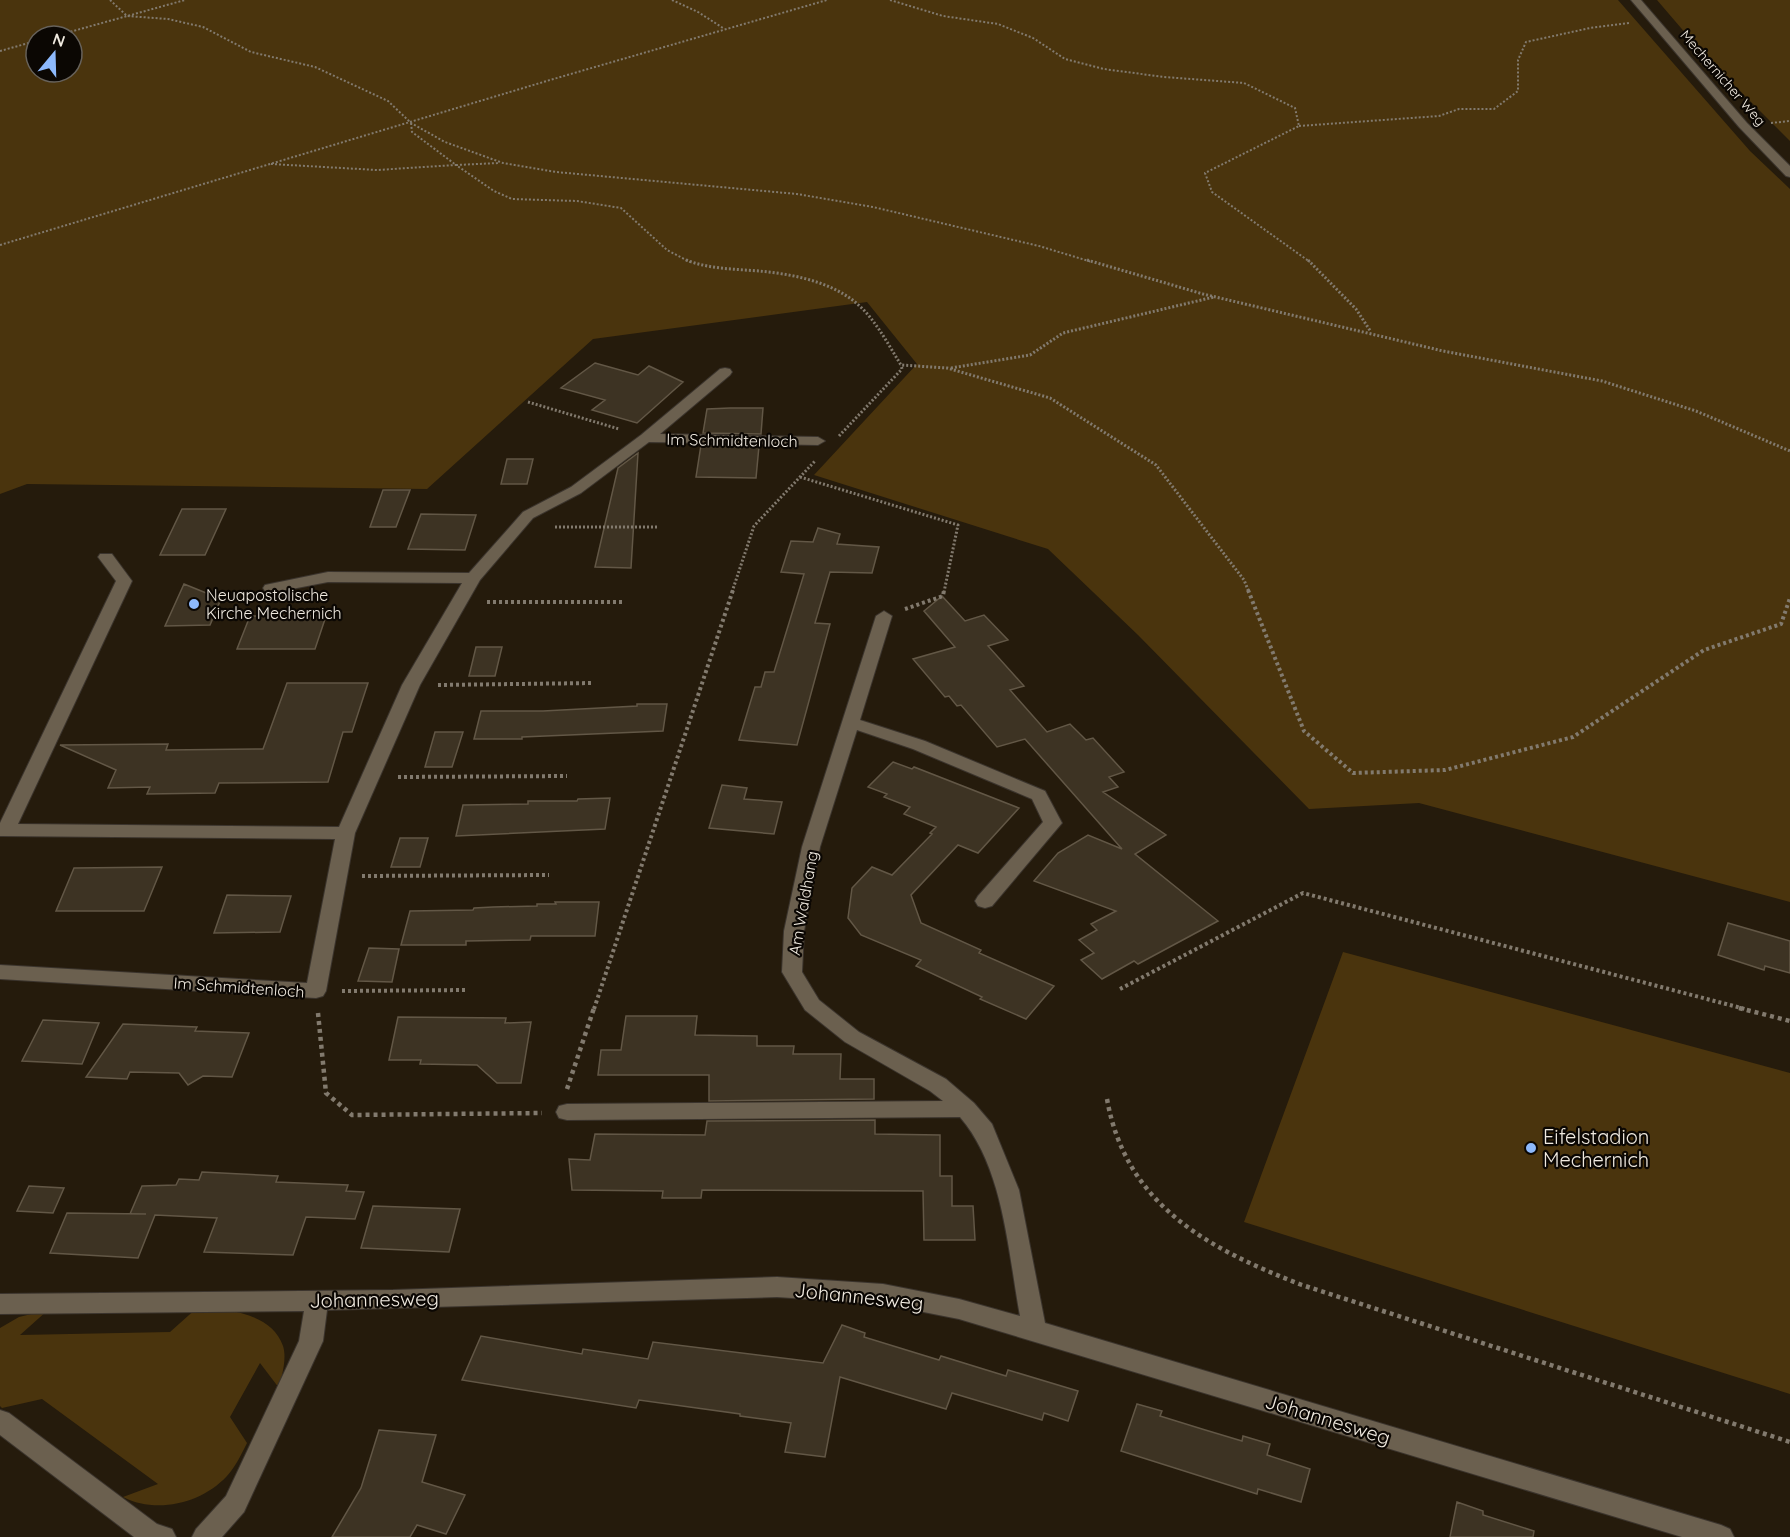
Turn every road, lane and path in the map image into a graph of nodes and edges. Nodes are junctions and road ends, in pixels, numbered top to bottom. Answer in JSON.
{"nodes":[{"id":1,"x":110,"y":0,"type":"edge"},
{"id":2,"x":185,"y":0,"type":"edge"},
{"id":3,"x":672,"y":0,"type":"edge"},
{"id":4,"x":827,"y":0,"type":"edge"},
{"id":5,"x":890,"y":0,"type":"edge"},
{"id":6,"x":1636,"y":0,"type":"edge"},
{"id":7,"x":127,"y":16,"type":"junction"},
{"id":8,"x":1655,"y":24,"type":"junction"},
{"id":9,"x":84,"y":28,"type":"edge"},
{"id":10,"x":723,"y":28,"type":"junction"},
{"id":11,"x":24,"y":44,"type":"edge"},
{"id":12,"x":0,"y":51,"type":"edge"},
{"id":13,"x":411,"y":123,"type":"junction"},
{"id":14,"x":1299,"y":126,"type":"junction"},
{"id":15,"x":503,"y":163,"type":"junction"},
{"id":16,"x":271,"y":164,"type":"junction"},
{"id":17,"x":456,"y":165,"type":"junction"},
{"id":18,"x":1790,"y":173,"type":"edge"},
{"id":19,"x":0,"y":245,"type":"edge"},
{"id":20,"x":1215,"y":297,"type":"junction"},
{"id":21,"x":1372,"y":333,"type":"junction"},
{"id":22,"x":901,"y":365,"type":"junction"},
{"id":23,"x":947,"y":368,"type":"junction"},
{"id":24,"x":725,"y":372,"type":"dead end"},
{"id":25,"x":528,"y":402,"type":"dead end"},
{"id":26,"x":646,"y":438,"type":"junction"},
{"id":27,"x":834,"y":441,"type":"dead end"},
{"id":28,"x":819,"y":448,"type":"joint"},
{"id":29,"x":1790,"y":451,"type":"edge"},
{"id":30,"x":800,"y":477,"type":"junction"},
{"id":31,"x":518,"y":526,"type":"junction"},
{"id":32,"x":659,"y":527,"type":"dead end"},
{"id":33,"x":106,"y":557,"type":"dead end"},
{"id":34,"x":473,"y":578,"type":"junction"},
{"id":35,"x":271,"y":588,"type":"dead end"},
{"id":36,"x":1790,"y":598,"type":"edge"},
{"id":37,"x":459,"y":602,"type":"junction"},
{"id":38,"x":625,"y":602,"type":"dead end"},
{"id":39,"x":884,"y":616,"type":"joint"},
{"id":40,"x":594,"y":683,"type":"dead end"},
{"id":41,"x":411,"y":685,"type":"junction"},
{"id":42,"x":852,"y":723,"type":"junction"},
{"id":43,"x":567,"y":776,"type":"dead end"},
{"id":44,"x":370,"y":777,"type":"junction"},
{"id":45,"x":3,"y":830,"type":"edge"},
{"id":46,"x":346,"y":833,"type":"junction"},
{"id":47,"x":549,"y":875,"type":"dead end"},
{"id":48,"x":337,"y":876,"type":"junction"},
{"id":49,"x":985,"y":901,"type":"dead end"},
{"id":50,"x":0,"y":972,"type":"edge"},
{"id":51,"x":1120,"y":989,"type":"dead end"},
{"id":52,"x":467,"y":990,"type":"dead end"},
{"id":53,"x":316,"y":992,"type":"junction"},
{"id":54,"x":1790,"y":1021,"type":"edge"},
{"id":55,"x":1107,"y":1100,"type":"dead end"},
{"id":56,"x":966,"y":1109,"type":"junction"},
{"id":57,"x":563,"y":1112,"type":"junction"},
{"id":58,"x":317,"y":1299,"type":"junction"},
{"id":59,"x":0,"y":1304,"type":"edge"},
{"id":60,"x":1034,"y":1330,"type":"junction"},
{"id":61,"x":0,"y":1420,"type":"edge"},
{"id":62,"x":1790,"y":1442,"type":"edge"},
{"id":63,"x":163,"y":1537,"type":"edge"},
{"id":64,"x":205,"y":1537,"type":"edge"},
{"id":65,"x":1721,"y":1537,"type":"edge"}],
"edges":[{"from":1,"to":7,"type":"path"},
{"from":2,"to":7,"type":"path"},
{"from":3,"to":10,"type":"path"},
{"from":4,"to":10,"type":"path"},
{"from":5,"to":14,"type":"path"},
{"from":6,"to":8,"type":"street","name":"Mechernicher Weg"},
{"from":7,"to":9,"type":"path"},
{"from":7,"to":13,"type":"path"},
{"from":8,"to":14,"type":"path"},
{"from":8,"to":18,"type":"street","name":"Mechernicher Weg"},
{"from":10,"to":13,"type":"path"},
{"from":11,"to":12,"type":"path"},
{"from":13,"to":15,"type":"path"},
{"from":13,"to":16,"type":"path"},
{"from":13,"to":17,"type":"path"},
{"from":14,"to":21,"type":"path"},
{"from":15,"to":17,"type":"path"},
{"from":15,"to":20,"type":"path"},
{"from":16,"to":17,"type":"path"},
{"from":16,"to":19,"type":"path"},
{"from":17,"to":22,"type":"path"},
{"from":20,"to":21,"type":"path"},
{"from":20,"to":23,"type":"path"},
{"from":21,"to":29,"type":"path"},
{"from":22,"to":23,"type":"path"},
{"from":22,"to":27,"type":"path"},
{"from":23,"to":36,"type":"path"},
{"from":24,"to":26,"type":"street","name":"Im Schmidtenloch"},
{"from":25,"to":26,"type":"path"},
{"from":26,"to":28,"type":"street","name":"Im Schmidtenloch"},
{"from":26,"to":31,"type":"street","name":"Im Schmidtenloch"},
{"from":28,"to":30,"type":"path"},
{"from":30,"to":39,"type":"path"},
{"from":30,"to":57,"type":"path"},
{"from":31,"to":32,"type":"path"},
{"from":31,"to":34,"type":"street","name":"Im Schmidtenloch"},
{"from":33,"to":45,"type":"street"},
{"from":34,"to":35,"type":"street"},
{"from":34,"to":37,"type":"street","name":"Im Schmidtenloch"},
{"from":37,"to":38,"type":"path"},
{"from":37,"to":41,"type":"street","name":"Im Schmidtenloch"},
{"from":39,"to":42,"type":"street","name":"Am Waldhang"},
{"from":40,"to":41,"type":"path"},
{"from":41,"to":44,"type":"street","name":"Im Schmidtenloch"},
{"from":42,"to":49,"type":"street"},
{"from":42,"to":56,"type":"street","name":"Am Waldhang"},
{"from":43,"to":44,"type":"path"},
{"from":44,"to":46,"type":"street","name":"Im Schmidtenloch"},
{"from":45,"to":46,"type":"street"},
{"from":46,"to":48,"type":"street","name":"Im Schmidtenloch"},
{"from":47,"to":48,"type":"path"},
{"from":48,"to":53,"type":"street","name":"Im Schmidtenloch"},
{"from":50,"to":53,"type":"street","name":"Im Schmidtenloch"},
{"from":51,"to":54,"type":"path"},
{"from":52,"to":53,"type":"path"},
{"from":53,"to":57,"type":"path"},
{"from":55,"to":62,"type":"path"},
{"from":56,"to":57,"type":"street"},
{"from":56,"to":60,"type":"street","name":"Am Waldhang"},
{"from":58,"to":59,"type":"street","name":"Johannesweg"},
{"from":58,"to":60,"type":"street","name":"Johannesweg"},
{"from":58,"to":64,"type":"street"},
{"from":60,"to":65,"type":"street","name":"Johannesweg"},
{"from":61,"to":63,"type":"street"}]}
